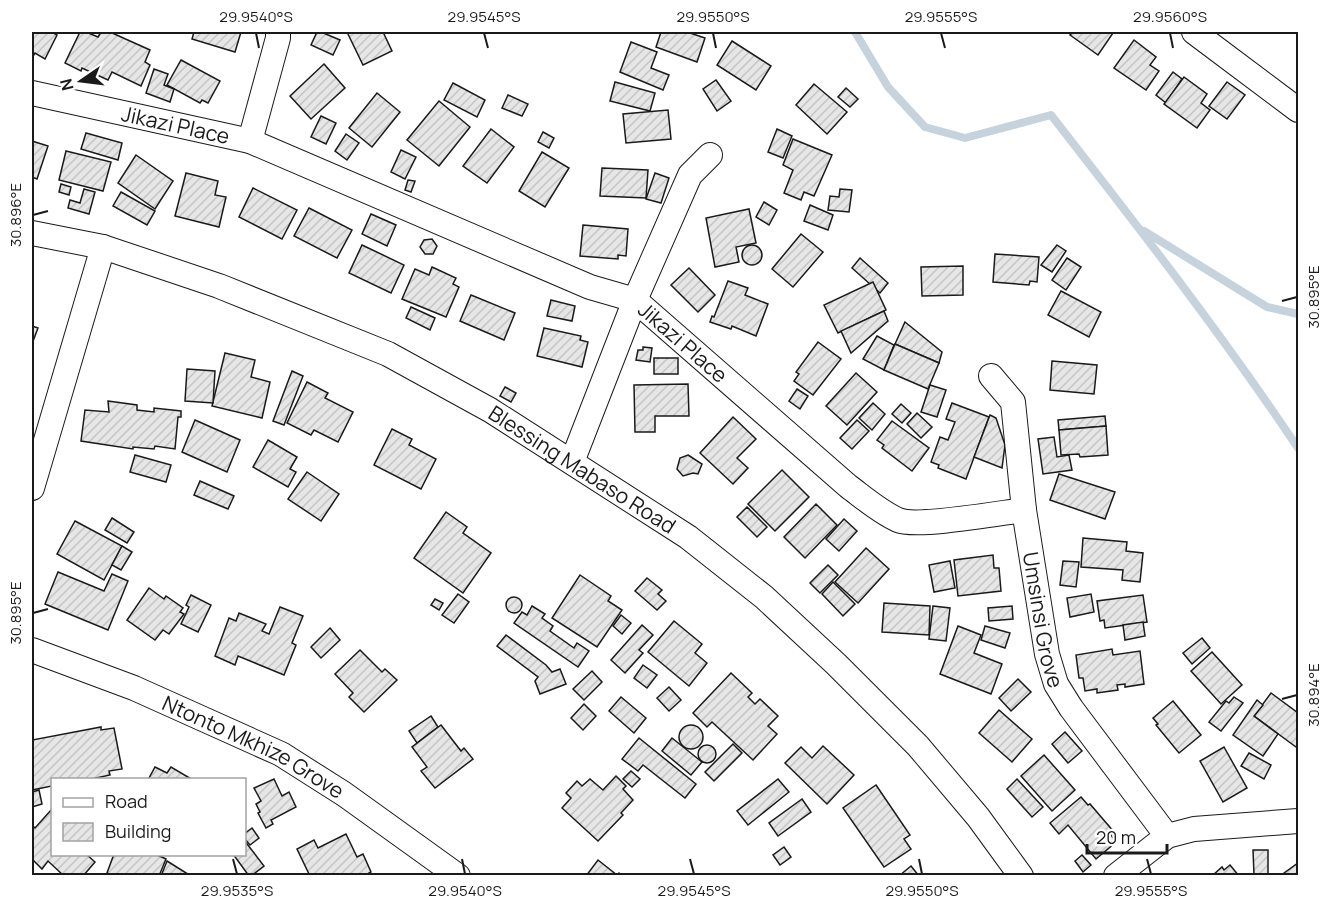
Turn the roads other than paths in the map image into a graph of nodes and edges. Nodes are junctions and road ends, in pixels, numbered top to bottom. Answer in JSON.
{"nodes":[{"id":1,"x":278,"y":32,"type":"edge"},
{"id":2,"x":1194,"y":32,"type":"edge"},
{"id":3,"x":32,"y":93,"type":"edge"},
{"id":4,"x":1298,"y":110,"type":"edge"},
{"id":5,"x":250,"y":141,"type":"junction"},
{"id":6,"x":710,"y":155,"type":"dead end"},
{"id":7,"x":32,"y":233,"type":"edge"},
{"id":8,"x":103,"y":247,"type":"junction"},
{"id":9,"x":635,"y":300,"type":"junction"},
{"id":10,"x":991,"y":376,"type":"dead end"},
{"id":11,"x":572,"y":462,"type":"junction"},
{"id":12,"x":32,"y":485,"type":"edge"},
{"id":13,"x":1024,"y":510,"type":"junction"},
{"id":14,"x":32,"y":650,"type":"edge"},
{"id":15,"x":1299,"y":821,"type":"edge"},
{"id":16,"x":1167,"y":836,"type":"junction"},
{"id":17,"x":458,"y":876,"type":"edge"},
{"id":18,"x":1021,"y":876,"type":"edge"},
{"id":19,"x":1116,"y":876,"type":"edge"}],
"edges":[{"from":1,"to":5,"type":"street","name":"Jikazi Place"},
{"from":2,"to":4,"type":"street"},
{"from":3,"to":5,"type":"street","name":"Jikazi Place"},
{"from":5,"to":9,"type":"street","name":"Jikazi Place"},
{"from":6,"to":9,"type":"street"},
{"from":7,"to":8,"type":"street","name":"Blessing Mabaso Road"},
{"from":8,"to":11,"type":"street","name":"Blessing Mabaso Road"},
{"from":8,"to":12,"type":"street"},
{"from":9,"to":11,"type":"street"},
{"from":9,"to":13,"type":"street","name":"Jikazi Place"},
{"from":10,"to":13,"type":"street","name":"Umsinsi Grove"},
{"from":11,"to":18,"type":"street","name":"Blessing Mabaso Road"},
{"from":13,"to":16,"type":"street","name":"Umsinsi Grove"},
{"from":14,"to":17,"type":"street","name":"Ntonto Mkhize Grove"},
{"from":15,"to":16,"type":"street"},
{"from":16,"to":19,"type":"street"}]}
